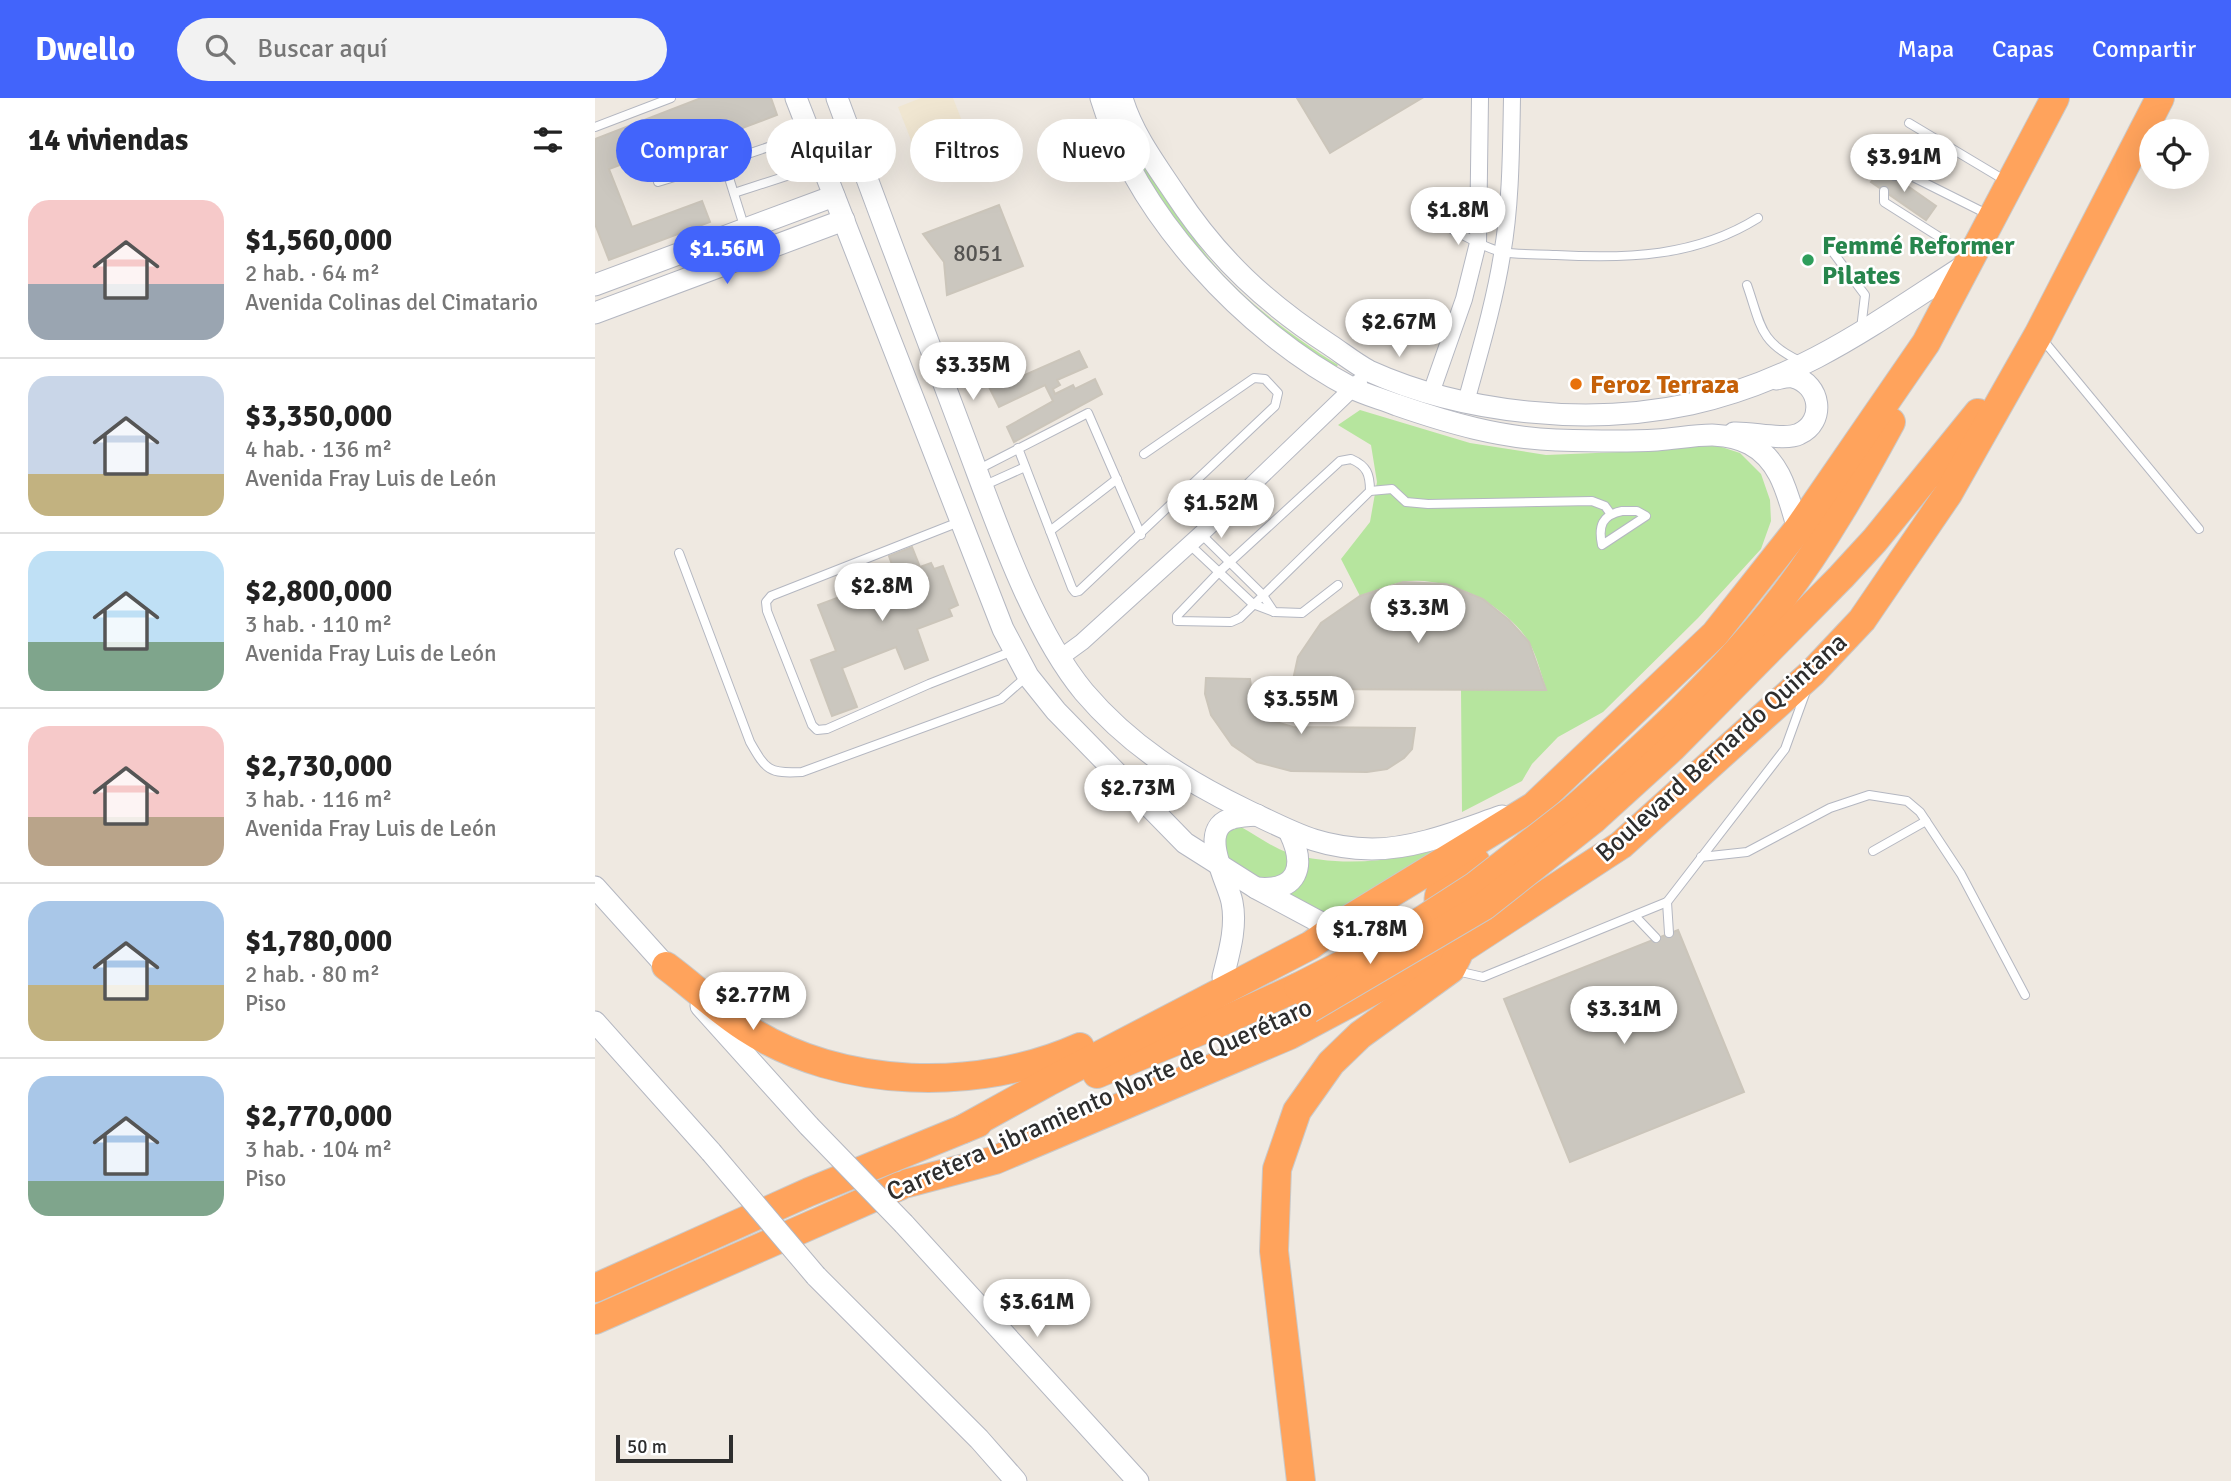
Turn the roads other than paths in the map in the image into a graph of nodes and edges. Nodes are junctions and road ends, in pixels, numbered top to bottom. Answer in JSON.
{"nodes":[{"id":1,"x":671,"y":98,"type":"edge"},
{"id":2,"x":796,"y":98,"type":"edge"},
{"id":3,"x":837,"y":98,"type":"edge"},
{"id":4,"x":1101,"y":98,"type":"edge"},
{"id":5,"x":1122,"y":98,"type":"edge"},
{"id":6,"x":1480,"y":98,"type":"edge"},
{"id":7,"x":1512,"y":98,"type":"edge"},
{"id":8,"x":2055,"y":98,"type":"edge"},
{"id":9,"x":2160,"y":98,"type":"edge"},
{"id":10,"x":1909,"y":123,"type":"dead end"},
{"id":11,"x":595,"y":128,"type":"edge"},
{"id":12,"x":1894,"y":176,"type":"dead end"},
{"id":13,"x":730,"y":182,"type":"edge"},
{"id":14,"x":768,"y":182,"type":"edge"},
{"id":15,"x":2009,"y":183,"type":"junction"},
{"id":16,"x":1884,"y":191,"type":"dead end"},
{"id":17,"x":734,"y":194,"type":"junction"},
{"id":18,"x":834,"y":196,"type":"junction"},
{"id":19,"x":1991,"y":217,"type":"junction"},
{"id":20,"x":1758,"y":218,"type":"dead end"},
{"id":21,"x":843,"y":220,"type":"junction"},
{"id":22,"x":745,"y":229,"type":"junction"},
{"id":23,"x":1453,"y":230,"type":"dead end"},
{"id":24,"x":1478,"y":243,"type":"junction"},
{"id":25,"x":1829,"y":247,"type":"dead end"},
{"id":26,"x":1503,"y":252,"type":"junction"},
{"id":27,"x":1971,"y":260,"type":"junction"},
{"id":28,"x":595,"y":285,"type":"edge"},
{"id":29,"x":1747,"y":285,"type":"dead end"},
{"id":30,"x":595,"y":313,"type":"edge"},
{"id":31,"x":924,"y":332,"type":"junction"},
{"id":32,"x":1861,"y":335,"type":"junction"},
{"id":33,"x":2039,"y":335,"type":"junction"},
{"id":34,"x":893,"y":343,"type":"junction"},
{"id":35,"x":1926,"y":343,"type":"junction"},
{"id":36,"x":1806,"y":363,"type":"junction"},
{"id":37,"x":1368,"y":370,"type":"junction"},
{"id":38,"x":1776,"y":379,"type":"junction"},
{"id":39,"x":2011,"y":383,"type":"junction"},
{"id":40,"x":1354,"y":389,"type":"junction"},
{"id":41,"x":1431,"y":393,"type":"junction"},
{"id":42,"x":1466,"y":402,"type":"junction"},
{"id":43,"x":1719,"y":435,"type":"junction"},
{"id":44,"x":1018,"y":448,"type":"junction"},
{"id":45,"x":1144,"y":454,"type":"dead end"},
{"id":46,"x":1025,"y":467,"type":"junction"},
{"id":47,"x":980,"y":478,"type":"junction"},
{"id":48,"x":1117,"y":479,"type":"junction"},
{"id":49,"x":1370,"y":491,"type":"junction"},
{"id":50,"x":1610,"y":513,"type":"junction"},
{"id":51,"x":960,"y":522,"type":"junction"},
{"id":52,"x":1798,"y":529,"type":"junction"},
{"id":53,"x":2199,"y":529,"type":"dead end"},
{"id":54,"x":1050,"y":531,"type":"junction"},
{"id":55,"x":1140,"y":535,"type":"junction"},
{"id":56,"x":1195,"y":539,"type":"junction"},
{"id":57,"x":679,"y":553,"type":"dead end"},
{"id":58,"x":1231,"y":563,"type":"junction"},
{"id":59,"x":1220,"y":572,"type":"junction"},
{"id":60,"x":1338,"y":585,"type":"dead end"},
{"id":61,"x":1262,"y":594,"type":"junction"},
{"id":62,"x":1253,"y":604,"type":"junction"},
{"id":63,"x":1274,"y":612,"type":"junction"},
{"id":64,"x":1715,"y":634,"type":"junction"},
{"id":65,"x":1013,"y":651,"type":"junction"},
{"id":66,"x":1060,"y":658,"type":"junction"},
{"id":67,"x":1813,"y":671,"type":"junction"},
{"id":68,"x":1028,"y":676,"type":"junction"},
{"id":69,"x":1534,"y":806,"type":"junction"},
{"id":70,"x":1584,"y":814,"type":"junction"},
{"id":71,"x":1257,"y":815,"type":"junction"},
{"id":72,"x":1926,"y":821,"type":"junction"},
{"id":73,"x":1290,"y":833,"type":"junction"},
{"id":74,"x":1873,"y":851,"type":"dead end"},
{"id":75,"x":1701,"y":858,"type":"junction"},
{"id":76,"x":1220,"y":865,"type":"junction"},
{"id":77,"x":595,"y":887,"type":"edge"},
{"id":78,"x":1256,"y":888,"type":"junction"},
{"id":79,"x":1667,"y":902,"type":"junction"},
{"id":80,"x":1525,"y":909,"type":"junction"},
{"id":81,"x":1636,"y":917,"type":"junction"},
{"id":82,"x":1333,"y":929,"type":"junction"},
{"id":83,"x":1669,"y":933,"type":"dead end"},
{"id":84,"x":1656,"y":938,"type":"dead end"},
{"id":85,"x":1455,"y":960,"type":"junction"},
{"id":86,"x":1423,"y":964,"type":"junction"},
{"id":87,"x":666,"y":966,"type":"junction"},
{"id":88,"x":1223,"y":977,"type":"junction"},
{"id":89,"x":2025,"y":995,"type":"dead end"},
{"id":90,"x":1304,"y":998,"type":"junction"},
{"id":91,"x":595,"y":1022,"type":"edge"},
{"id":92,"x":963,"y":1129,"type":"junction"},
{"id":93,"x":908,"y":1183,"type":"junction"},
{"id":94,"x":595,"y":1288,"type":"edge"},
{"id":95,"x":595,"y":1320,"type":"edge"},
{"id":96,"x":1016,"y":1481,"type":"edge"},
{"id":97,"x":1138,"y":1481,"type":"edge"},
{"id":98,"x":1301,"y":1481,"type":"edge"}],
"edges":[{"from":1,"to":11,"type":"lane"},
{"from":2,"to":18,"type":"main road"},
{"from":3,"to":31,"type":"main road"},
{"from":4,"to":40,"type":"main road"},
{"from":5,"to":37,"type":"main road"},
{"from":6,"to":24,"type":"street"},
{"from":7,"to":26,"type":"street"},
{"from":8,"to":15,"type":"highway"},
{"from":9,"to":33,"type":"highway","name":"Boulevard Bernardo Quintana"},
{"from":10,"to":15,"type":"lane"},
{"from":12,"to":19,"type":"lane"},
{"from":13,"to":17,"type":"lane"},
{"from":14,"to":17,"type":"lane"},
{"from":15,"to":19,"type":"highway"},
{"from":16,"to":27,"type":"lane"},
{"from":17,"to":22,"type":"lane"},
{"from":18,"to":21,"type":"main road"},
{"from":18,"to":22,"type":"main road"},
{"from":19,"to":27,"type":"highway"},
{"from":20,"to":26,"type":"lane"},
{"from":21,"to":30,"type":"main road"},
{"from":21,"to":34,"type":"main road"},
{"from":22,"to":28,"type":"main road"},
{"from":23,"to":24,"type":"lane"},
{"from":24,"to":26,"type":"lane"},
{"from":24,"to":41,"type":"street"},
{"from":25,"to":32,"type":"lane"},
{"from":26,"to":42,"type":"street"},
{"from":27,"to":32,"type":"main road"},
{"from":27,"to":35,"type":"highway"},
{"from":29,"to":36,"type":"lane"},
{"from":31,"to":34,"type":"main road"},
{"from":31,"to":47,"type":"main road"},
{"from":32,"to":36,"type":"main road"},
{"from":33,"to":39,"type":"highway","name":"Boulevard Bernardo Quintana"},
{"from":33,"to":53,"type":"lane"},
{"from":34,"to":51,"type":"main road"},
{"from":35,"to":52,"type":"highway"},
{"from":35,"to":70,"type":"highway","name":"Carretera Libramiento Norte de Querétaro"},
{"from":36,"to":38,"type":"main road"},
{"from":37,"to":40,"type":"street"},
{"from":37,"to":41,"type":"main road"},
{"from":38,"to":42,"type":"main road"},
{"from":38,"to":43,"type":"main road"},
{"from":39,"to":67,"type":"highway","name":"Boulevard Bernardo Quintana"},
{"from":39,"to":70,"type":"highway","name":"Carretera Libramiento Norte de Querétaro"},
{"from":40,"to":43,"type":"main road"},
{"from":40,"to":56,"type":"street"},
{"from":41,"to":42,"type":"main road"},
{"from":43,"to":52,"type":"main road"},
{"from":44,"to":46,"type":"lane"},
{"from":44,"to":47,"type":"lane"},
{"from":44,"to":48,"type":"lane"},
{"from":45,"to":55,"type":"lane"},
{"from":46,"to":47,"type":"lane"},
{"from":46,"to":54,"type":"lane"},
{"from":47,"to":66,"type":"main road"},
{"from":48,"to":54,"type":"lane"},
{"from":48,"to":55,"type":"lane"},
{"from":49,"to":50,"type":"lane"},
{"from":49,"to":58,"type":"lane"},
{"from":49,"to":61,"type":"lane"},
{"from":50,"to":50,"type":"lane"},
{"from":51,"to":65,"type":"main road"},
{"from":51,"to":65,"type":"lane"},
{"from":52,"to":64,"type":"highway"},
{"from":54,"to":55,"type":"lane"},
{"from":56,"to":58,"type":"lane"},
{"from":56,"to":59,"type":"lane"},
{"from":56,"to":66,"type":"street"},
{"from":57,"to":68,"type":"lane"},
{"from":58,"to":59,"type":"lane"},
{"from":58,"to":61,"type":"lane"},
{"from":59,"to":62,"type":"lane"},
{"from":59,"to":62,"type":"lane"},
{"from":60,"to":63,"type":"lane"},
{"from":61,"to":62,"type":"lane"},
{"from":61,"to":63,"type":"lane"},
{"from":62,"to":63,"type":"lane"},
{"from":64,"to":69,"type":"highway"},
{"from":64,"to":80,"type":"highway"},
{"from":65,"to":68,"type":"main road"},
{"from":66,"to":71,"type":"main road"},
{"from":67,"to":75,"type":"lane"},
{"from":67,"to":80,"type":"highway","name":"Boulevard Bernardo Quintana"},
{"from":68,"to":76,"type":"main road"},
{"from":69,"to":73,"type":"main road"},
{"from":69,"to":82,"type":"highway"},
{"from":70,"to":90,"type":"highway","name":"Carretera Libramiento Norte de Querétaro","bridge":true},
{"from":71,"to":73,"type":"main road"},
{"from":71,"to":76,"type":"main road"},
{"from":72,"to":74,"type":"lane"},
{"from":72,"to":75,"type":"lane"},
{"from":72,"to":89,"type":"lane"},
{"from":73,"to":78,"type":"main road"},
{"from":75,"to":79,"type":"lane"},
{"from":76,"to":78,"type":"main road"},
{"from":76,"to":88,"type":"main road"},
{"from":77,"to":87,"type":"main road"},
{"from":78,"to":82,"type":"main road"},
{"from":79,"to":81,"type":"lane"},
{"from":79,"to":83,"type":"lane"},
{"from":80,"to":85,"type":"highway","name":"Boulevard Bernardo Quintana"},
{"from":81,"to":84,"type":"lane"},
{"from":81,"to":85,"type":"lane"},
{"from":82,"to":86,"type":"main road"},
{"from":82,"to":88,"type":"highway"},
{"from":82,"to":92,"type":"highway"},
{"from":85,"to":86,"type":"highway","name":"Boulevard Bernardo Quintana"},
{"from":85,"to":98,"type":"highway"},
{"from":86,"to":93,"type":"highway","name":"Boulevard Bernardo Quintana"},
{"from":87,"to":88,"type":"highway"},
{"from":87,"to":97,"type":"main road","bridge":true},
{"from":90,"to":92,"type":"highway","name":"Carretera Libramiento Norte de Querétaro"},
{"from":90,"to":93,"type":"highway","name":"Carretera Libramiento Norte de Querétaro"},
{"from":91,"to":96,"type":"main road","bridge":true},
{"from":92,"to":94,"type":"highway","name":"Carretera Libramiento Norte de Querétaro"},
{"from":93,"to":95,"type":"highway","name":"Carretera Libramiento Norte de Querétaro"}]}
